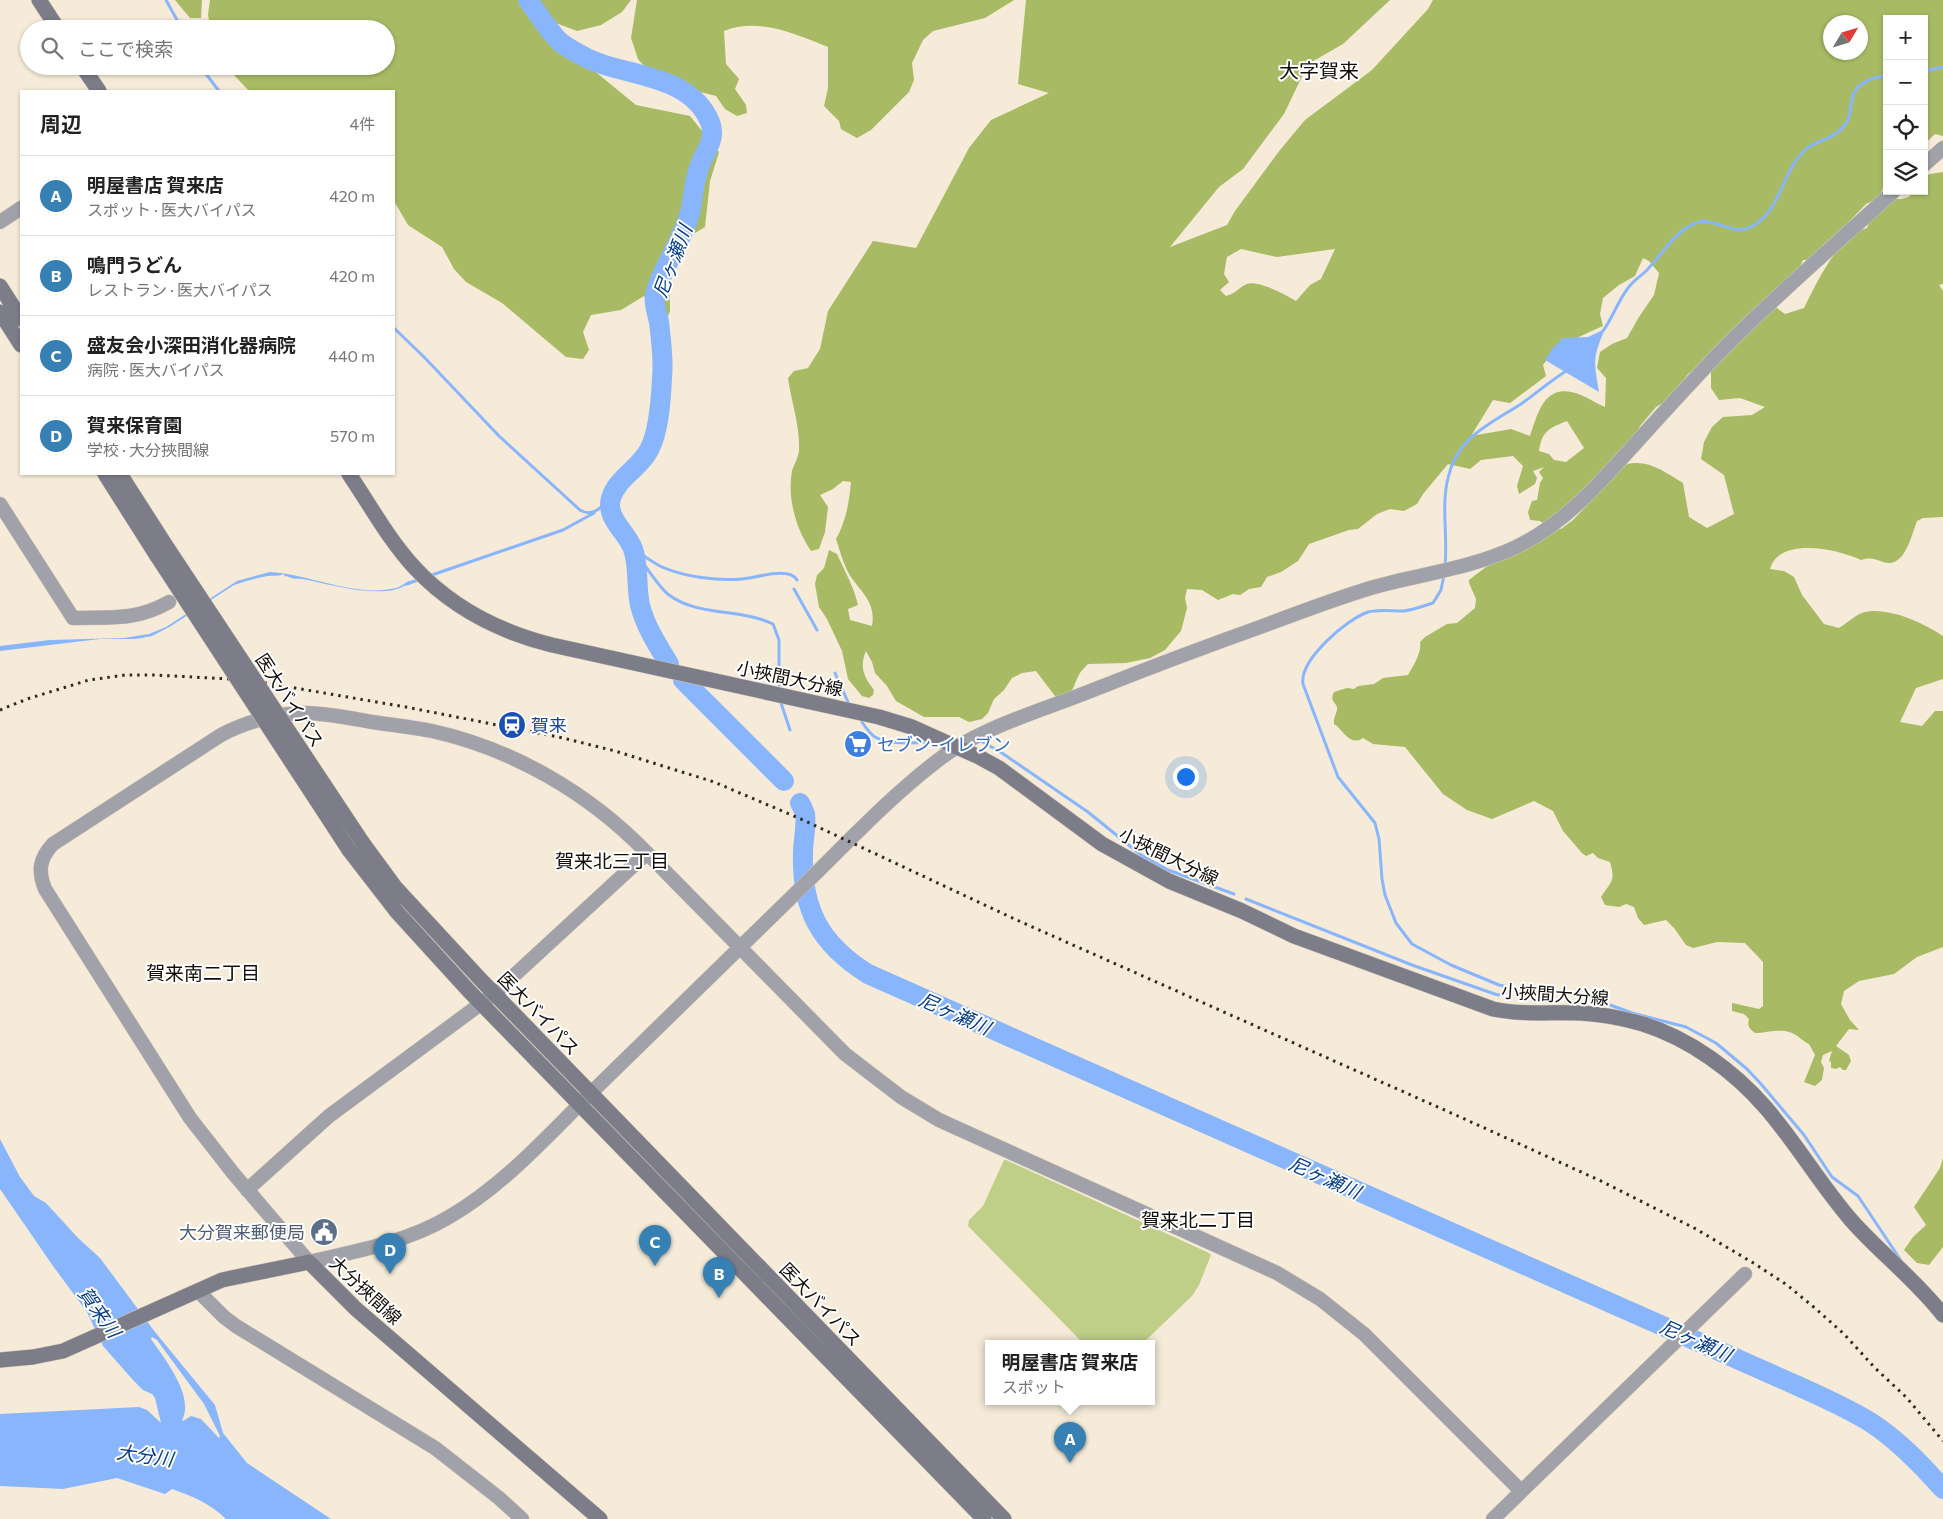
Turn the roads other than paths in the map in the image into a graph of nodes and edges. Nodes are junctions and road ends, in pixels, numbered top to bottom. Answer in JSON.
{"nodes":[{"id":1,"x":39,"y":0,"type":"edge"},
{"id":2,"x":52,"y":20,"type":"edge"},
{"id":3,"x":88,"y":75,"type":"edge"},
{"id":4,"x":98,"y":90,"type":"edge"},
{"id":5,"x":1943,"y":148,"type":"edge"},
{"id":6,"x":1928,"y":161,"type":"edge"},
{"id":7,"x":1890,"y":195,"type":"edge"},
{"id":8,"x":20,"y":209,"type":"edge"},
{"id":9,"x":0,"y":222,"type":"edge"},
{"id":10,"x":0,"y":286,"type":"edge"},
{"id":11,"x":0,"y":312,"type":"edge"},
{"id":12,"x":20,"y":317,"type":"edge"},
{"id":13,"x":20,"y":342,"type":"edge"},
{"id":14,"x":105,"y":475,"type":"edge"},
{"id":15,"x":121,"y":475,"type":"edge"},
{"id":16,"x":350,"y":475,"type":"edge"},
{"id":17,"x":0,"y":504,"type":"edge"},
{"id":18,"x":163,"y":552,"type":"junction"},
{"id":19,"x":169,"y":602,"type":"dead end"},
{"id":20,"x":957,"y":747,"type":"junction"},
{"id":21,"x":355,"y":846,"type":"junction"},
{"id":22,"x":647,"y":852,"type":"junction"},
{"id":23,"x":740,"y":948,"type":"junction"},
{"id":24,"x":494,"y":994,"type":"junction"},
{"id":25,"x":482,"y":1004,"type":"junction"},
{"id":26,"x":585,"y":1099,"type":"junction"},
{"id":27,"x":247,"y":1190,"type":"junction"},
{"id":28,"x":309,"y":1262,"type":"junction"},
{"id":29,"x":1745,"y":1274,"type":"dead end"},
{"id":30,"x":191,"y":1294,"type":"junction"},
{"id":31,"x":1943,"y":1315,"type":"edge"},
{"id":32,"x":0,"y":1360,"type":"edge"},
{"id":33,"x":1521,"y":1491,"type":"junction"},
{"id":34,"x":522,"y":1519,"type":"edge"},
{"id":35,"x":600,"y":1519,"type":"edge"},
{"id":36,"x":984,"y":1519,"type":"edge"},
{"id":37,"x":1004,"y":1519,"type":"edge"},
{"id":38,"x":1493,"y":1519,"type":"edge"}],
"edges":[{"from":1,"to":2,"type":"main road"},
{"from":3,"to":4,"type":"main road"},
{"from":5,"to":6,"type":"street"},
{"from":7,"to":20,"type":"street"},
{"from":8,"to":9,"type":"street"},
{"from":10,"to":12,"type":"main road"},
{"from":11,"to":13,"type":"main road"},
{"from":14,"to":18,"type":"main road","name":"医大バイパス"},
{"from":15,"to":18,"type":"main road","name":"医大バイパス"},
{"from":16,"to":20,"type":"main road","name":"小挾間大分線"},
{"from":17,"to":19,"type":"street"},
{"from":18,"to":21,"type":"main road","name":"医大バイパス","bridge":true},
{"from":20,"to":23,"type":"street"},
{"from":20,"to":31,"type":"main road","name":"小挾間大分線"},
{"from":21,"to":24,"type":"main road","name":"医大バイパス"},
{"from":21,"to":25,"type":"main road","name":"医大バイパス"},
{"from":22,"to":23,"type":"street"},
{"from":22,"to":24,"type":"street"},
{"from":22,"to":27,"type":"street"},
{"from":23,"to":26,"type":"street"},
{"from":23,"to":33,"type":"street"},
{"from":24,"to":25,"type":"street"},
{"from":24,"to":26,"type":"main road","name":"医大バイパス"},
{"from":25,"to":26,"type":"main road","name":"医大バイパス"},
{"from":25,"to":27,"type":"street"},
{"from":26,"to":28,"type":"street"},
{"from":26,"to":36,"type":"main road","name":"医大バイパス"},
{"from":26,"to":37,"type":"main road","name":"医大バイパス"},
{"from":27,"to":28,"type":"street"},
{"from":28,"to":30,"type":"main road","name":"大分挾間線"},
{"from":28,"to":35,"type":"main road","name":"大分挾間線"},
{"from":29,"to":33,"type":"street"},
{"from":30,"to":32,"type":"main road","name":"大分挾間線"},
{"from":30,"to":34,"type":"street"},
{"from":33,"to":38,"type":"street"}]}
